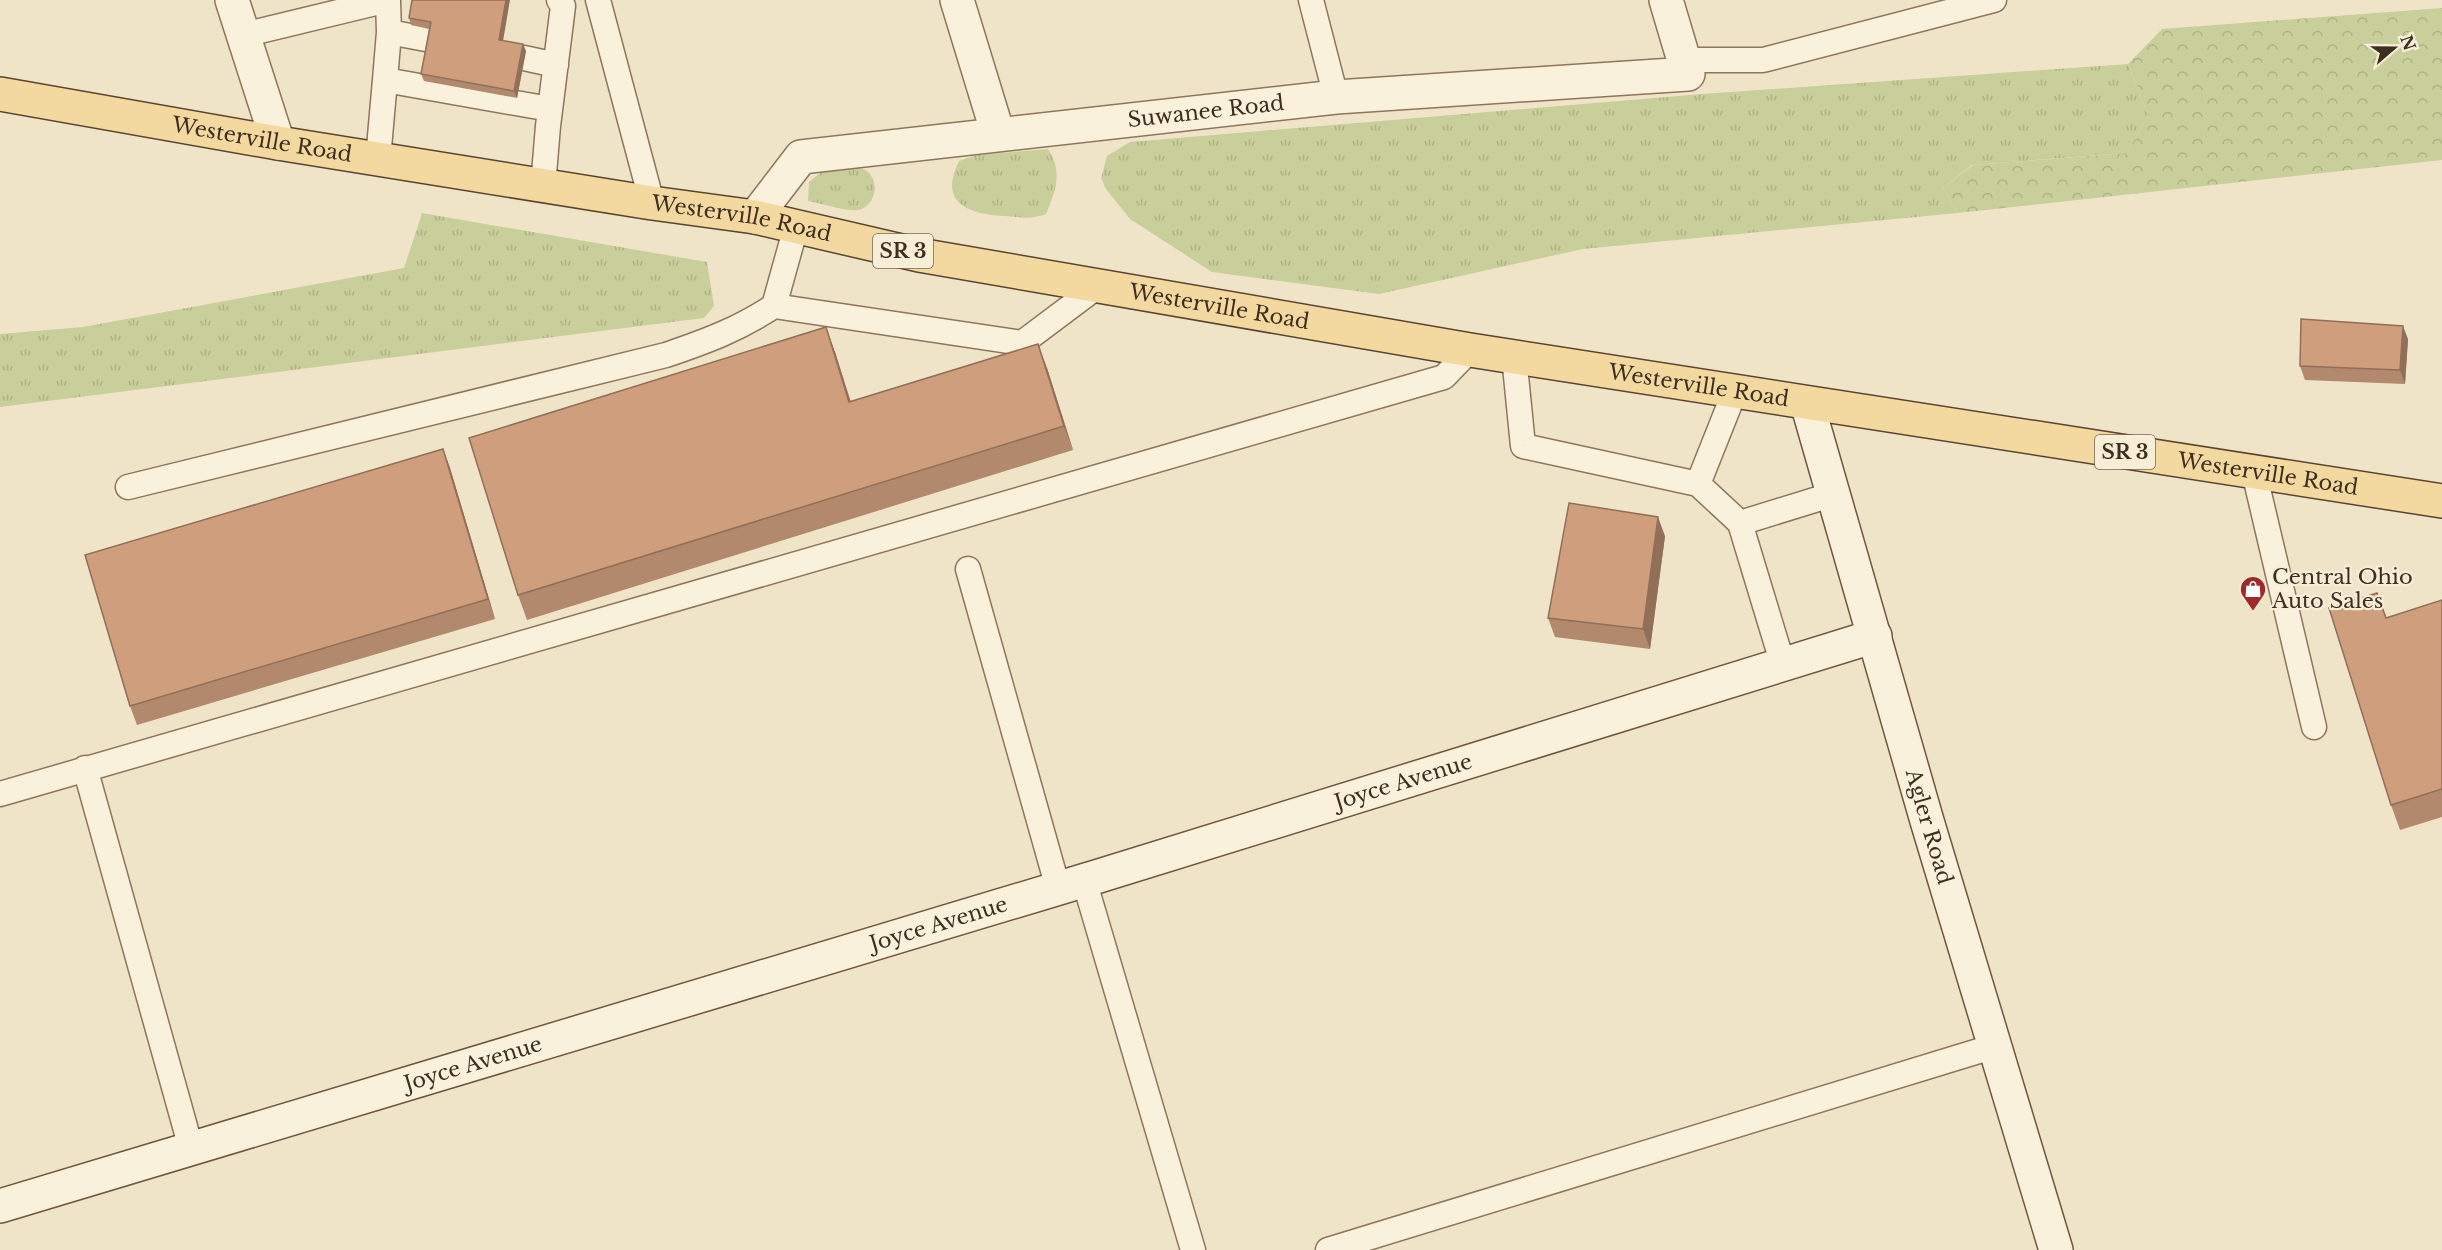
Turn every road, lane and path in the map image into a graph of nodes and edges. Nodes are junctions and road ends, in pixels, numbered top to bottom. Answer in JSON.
{"nodes":[{"id":1,"x":232,"y":0,"type":"edge"},
{"id":2,"x":559,"y":0,"type":"edge"},
{"id":3,"x":598,"y":0,"type":"edge"},
{"id":4,"x":957,"y":0,"type":"edge"},
{"id":5,"x":1311,"y":0,"type":"edge"},
{"id":6,"x":1666,"y":0,"type":"edge"},
{"id":7,"x":1994,"y":0,"type":"edge"},
{"id":8,"x":388,"y":1,"type":"edge"},
{"id":9,"x":389,"y":32,"type":"junction"},
{"id":10,"x":243,"y":35,"type":"junction"},
{"id":11,"x":431,"y":40,"type":"edge"},
{"id":12,"x":524,"y":58,"type":"edge"},
{"id":13,"x":556,"y":64,"type":"junction"},
{"id":14,"x":1686,"y":67,"type":"junction"},
{"id":15,"x":385,"y":80,"type":"junction"},
{"id":16,"x":0,"y":94,"type":"edge"},
{"id":17,"x":1336,"y":97,"type":"junction"},
{"id":18,"x":550,"y":109,"type":"junction"},
{"id":19,"x":998,"y":134,"type":"junction"},
{"id":20,"x":278,"y":143,"type":"junction"},
{"id":21,"x":378,"y":159,"type":"junction"},
{"id":22,"x":543,"y":186,"type":"junction"},
{"id":23,"x":652,"y":203,"type":"junction"},
{"id":24,"x":755,"y":217,"type":"junction"},
{"id":25,"x":796,"y":226,"type":"junction"},
{"id":26,"x":1098,"y":286,"type":"junction"},
{"id":27,"x":774,"y":306,"type":"junction"},
{"id":28,"x":1470,"y":350,"type":"junction"},
{"id":29,"x":1514,"y":356,"type":"junction"},
{"id":30,"x":1735,"y":391,"type":"junction"},
{"id":31,"x":1807,"y":403,"type":"junction"},
{"id":32,"x":2254,"y":472,"type":"junction"},
{"id":33,"x":1698,"y":484,"type":"junction"},
{"id":34,"x":128,"y":487,"type":"dead end"},
{"id":35,"x":1834,"y":494,"type":"junction"},
{"id":36,"x":2442,"y":501,"type":"edge"},
{"id":37,"x":1740,"y":523,"type":"junction"},
{"id":38,"x":968,"y":569,"type":"dead end"},
{"id":39,"x":1875,"y":636,"type":"junction"},
{"id":40,"x":1783,"y":664,"type":"junction"},
{"id":41,"x":2314,"y":728,"type":"dead end"},
{"id":42,"x":85,"y":768,"type":"junction"},
{"id":43,"x":0,"y":794,"type":"edge"},
{"id":44,"x":1071,"y":884,"type":"junction"},
{"id":45,"x":1995,"y":1047,"type":"junction"},
{"id":46,"x":191,"y":1148,"type":"junction"},
{"id":47,"x":0,"y":1206,"type":"edge"},
{"id":48,"x":1193,"y":1250,"type":"edge"},
{"id":49,"x":1328,"y":1250,"type":"edge"},
{"id":50,"x":2056,"y":1250,"type":"edge"}],
"edges":[{"from":1,"to":10,"type":"street"},
{"from":2,"to":13,"type":"lane"},
{"from":3,"to":23,"type":"lane"},
{"from":4,"to":19,"type":"street"},
{"from":5,"to":17,"type":"lane"},
{"from":6,"to":14,"type":"street"},
{"from":7,"to":14,"type":"lane"},
{"from":8,"to":9,"type":"lane"},
{"from":8,"to":10,"type":"lane"},
{"from":9,"to":11,"type":"lane"},
{"from":9,"to":15,"type":"lane"},
{"from":10,"to":20,"type":"street"},
{"from":12,"to":13,"type":"lane"},
{"from":13,"to":18,"type":"lane"},
{"from":14,"to":17,"type":"street","name":"Suwanee Road"},
{"from":15,"to":18,"type":"lane"},
{"from":15,"to":21,"type":"lane"},
{"from":16,"to":20,"type":"main road","name":"Westerville Road","number":"SR 3"},
{"from":17,"to":19,"type":"street","name":"Suwanee Road"},
{"from":18,"to":22,"type":"lane"},
{"from":19,"to":24,"type":"street","name":"Suwanee Road"},
{"from":20,"to":21,"type":"main road","name":"Westerville Road","number":"SR 3"},
{"from":21,"to":22,"type":"main road","name":"Westerville Road","number":"SR 3"},
{"from":22,"to":23,"type":"main road","name":"Westerville Road","number":"SR 3"},
{"from":23,"to":24,"type":"main road","name":"Westerville Road","number":"SR 3"},
{"from":24,"to":25,"type":"main road","name":"Westerville Road","number":"SR 3"},
{"from":25,"to":26,"type":"main road","name":"Westerville Road","number":"SR 3"},
{"from":25,"to":27,"type":"lane"},
{"from":26,"to":27,"type":"lane"},
{"from":26,"to":28,"type":"main road","name":"Westerville Road","number":"SR 3"},
{"from":27,"to":34,"type":"lane"},
{"from":28,"to":29,"type":"main road","name":"Westerville Road","number":"SR 3"},
{"from":28,"to":42,"type":"lane"},
{"from":29,"to":30,"type":"main road","name":"Westerville Road","number":"SR 3"},
{"from":29,"to":33,"type":"lane"},
{"from":30,"to":31,"type":"main road","name":"Westerville Road","number":"SR 3"},
{"from":30,"to":33,"type":"lane"},
{"from":31,"to":32,"type":"main road","name":"Westerville Road","number":"SR 3"},
{"from":31,"to":35,"type":"street","name":"Agler Road"},
{"from":32,"to":36,"type":"main road","name":"Westerville Road","number":"SR 3"},
{"from":32,"to":41,"type":"lane"},
{"from":33,"to":37,"type":"lane"},
{"from":35,"to":37,"type":"lane"},
{"from":35,"to":39,"type":"street","name":"Agler Road"},
{"from":37,"to":40,"type":"lane"},
{"from":38,"to":44,"type":"lane"},
{"from":39,"to":40,"type":"street","name":"Joyce Avenue"},
{"from":39,"to":45,"type":"street","name":"Agler Road"},
{"from":40,"to":44,"type":"street","name":"Joyce Avenue"},
{"from":42,"to":43,"type":"lane"},
{"from":42,"to":46,"type":"lane"},
{"from":44,"to":46,"type":"street","name":"Joyce Avenue"},
{"from":44,"to":48,"type":"lane"},
{"from":45,"to":49,"type":"lane"},
{"from":45,"to":50,"type":"street","name":"Agler Road"},
{"from":46,"to":47,"type":"street","name":"Joyce Avenue"}]}
